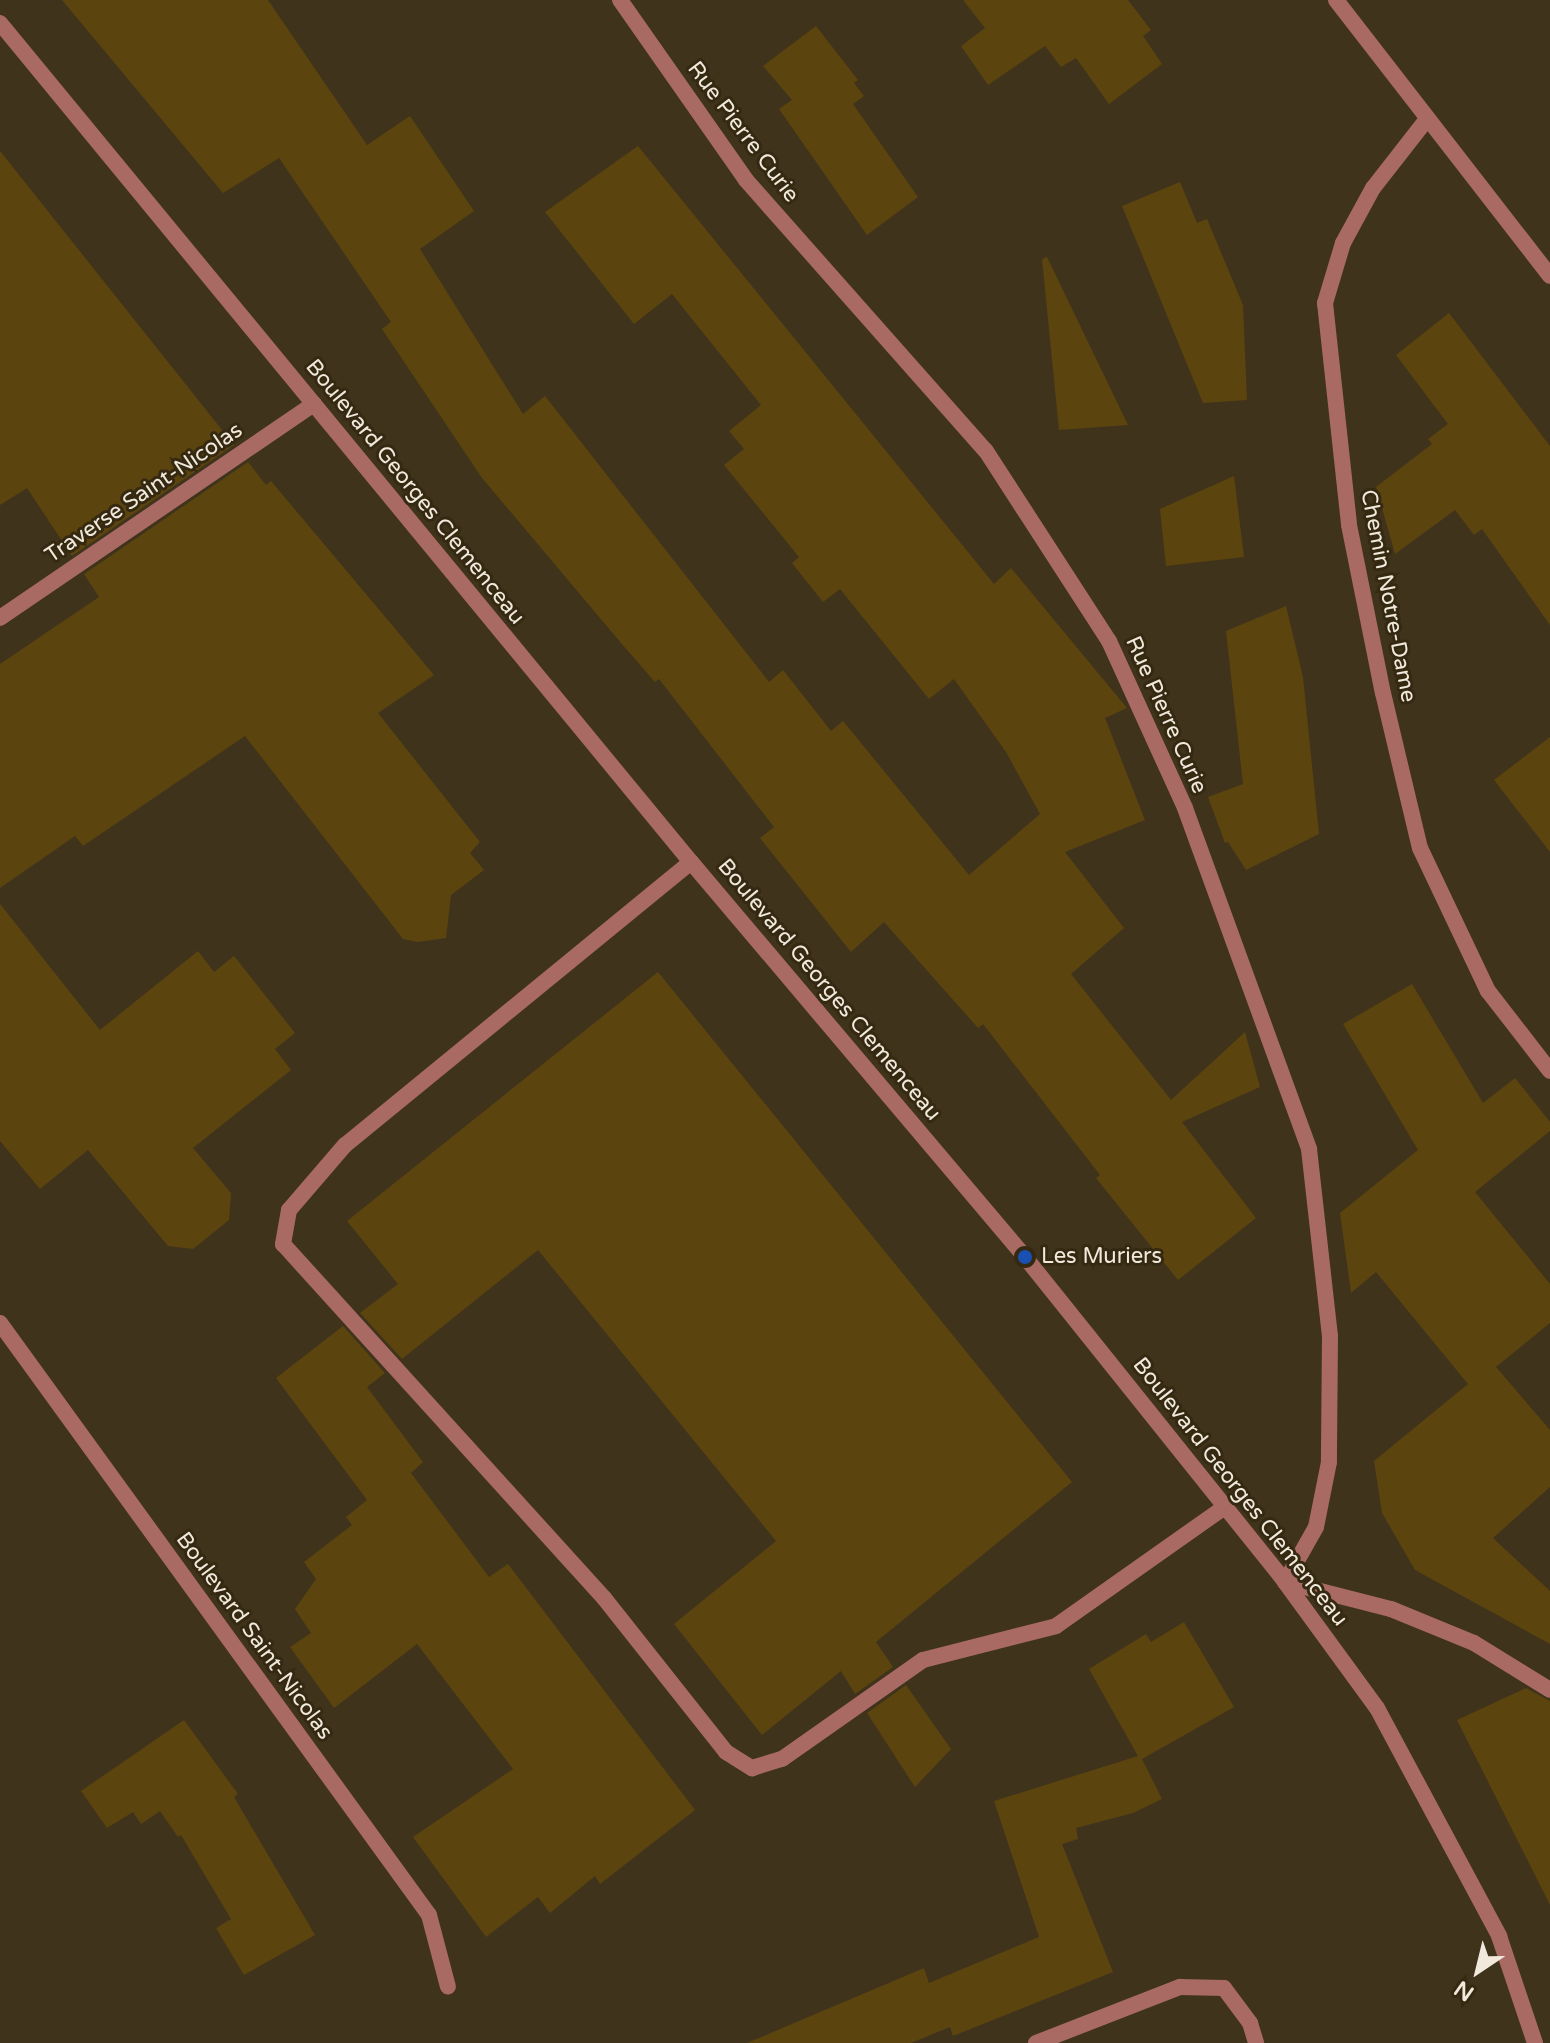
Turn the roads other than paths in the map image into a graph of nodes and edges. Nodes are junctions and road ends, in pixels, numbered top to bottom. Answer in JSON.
{"nodes":[{"id":1,"x":620,"y":0,"type":"edge"},
{"id":2,"x":1336,"y":0,"type":"edge"},
{"id":3,"x":0,"y":23,"type":"edge"},
{"id":4,"x":1427,"y":119,"type":"junction"},
{"id":5,"x":1550,"y":276,"type":"edge"},
{"id":6,"x":314,"y":404,"type":"junction"},
{"id":7,"x":0,"y":618,"type":"edge"},
{"id":8,"x":691,"y":862,"type":"junction"},
{"id":9,"x":1550,"y":1071,"type":"edge"},
{"id":10,"x":0,"y":1323,"type":"edge"},
{"id":11,"x":1225,"y":1507,"type":"junction"},
{"id":12,"x":1285,"y":1582,"type":"junction"},
{"id":13,"x":1550,"y":1690,"type":"edge"},
{"id":14,"x":448,"y":1987,"type":"dead end"},
{"id":15,"x":1036,"y":2043,"type":"edge"},
{"id":16,"x":1256,"y":2043,"type":"edge"},
{"id":17,"x":1535,"y":2043,"type":"edge"}],
"edges":[{"from":1,"to":12,"type":"street","name":"Rue Pierre Curie"},
{"from":2,"to":4,"type":"street"},
{"from":3,"to":6,"type":"street","name":"Boulevard Georges Clemenceau"},
{"from":4,"to":5,"type":"street"},
{"from":4,"to":9,"type":"street","name":"Chemin Notre-Dame"},
{"from":6,"to":7,"type":"street","name":"Traverse Saint-Nicolas"},
{"from":6,"to":8,"type":"street","name":"Boulevard Georges Clemenceau"},
{"from":8,"to":11,"type":"street","name":"Boulevard Georges Clemenceau"},
{"from":8,"to":11,"type":"street"},
{"from":10,"to":14,"type":"street","name":"Boulevard Saint-Nicolas"},
{"from":11,"to":12,"type":"street","name":"Boulevard Georges Clemenceau"},
{"from":12,"to":13,"type":"street"},
{"from":12,"to":17,"type":"street","name":"Boulevard Georges Clemenceau"},
{"from":15,"to":16,"type":"street"}]}
